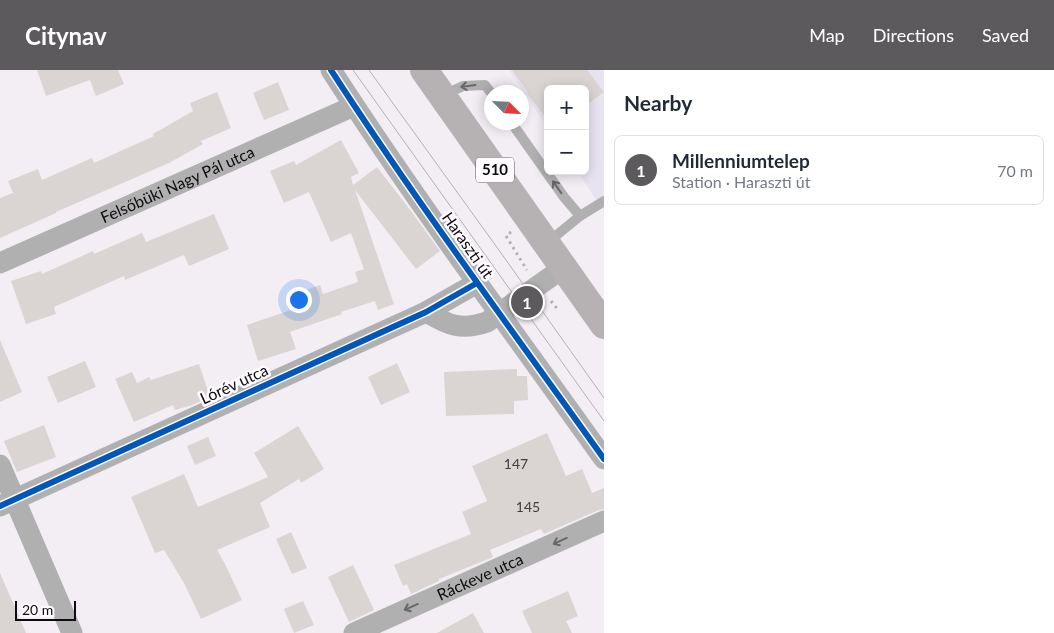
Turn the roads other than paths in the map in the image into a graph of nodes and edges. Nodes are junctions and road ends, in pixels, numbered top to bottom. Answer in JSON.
{"nodes":[{"id":1,"x":331,"y":70,"type":"edge"},
{"id":2,"x":424,"y":70,"type":"edge"},
{"id":3,"x":484,"y":85,"type":"edge"},
{"id":4,"x":442,"y":96,"type":"junction"},
{"id":5,"x":354,"y":106,"type":"junction"},
{"id":6,"x":517,"y":130,"type":"edge"},
{"id":7,"x":604,"y":201,"type":"edge"},
{"id":8,"x":580,"y":216,"type":"junction"},
{"id":9,"x":546,"y":244,"type":"junction"},
{"id":10,"x":0,"y":263,"type":"edge"},
{"id":11,"x":563,"y":268,"type":"junction"},
{"id":12,"x":477,"y":283,"type":"junction"},
{"id":13,"x":426,"y":312,"type":"junction"},
{"id":14,"x":499,"y":313,"type":"junction"},
{"id":15,"x":604,"y":325,"type":"edge"},
{"id":16,"x":604,"y":458,"type":"edge"},
{"id":17,"x":0,"y":465,"type":"edge"},
{"id":18,"x":8,"y":503,"type":"edge"},
{"id":19,"x":604,"y":521,"type":"edge"},
{"id":20,"x":72,"y":633,"type":"edge"},
{"id":21,"x":354,"y":633,"type":"edge"}],
"edges":[{"from":1,"to":5,"type":"street","name":"Haraszti út"},
{"from":2,"to":4,"type":"main road","number":"510"},
{"from":3,"to":4,"type":"lane","one_way":true},
{"from":4,"to":9,"type":"main road","number":"510"},
{"from":5,"to":10,"type":"street","name":"Felsőbüki Nagy Pál utca"},
{"from":5,"to":12,"type":"street","name":"Haraszti út"},
{"from":8,"to":6,"type":"lane","one_way":true},
{"from":7,"to":8,"type":"lane"},
{"from":8,"to":9,"type":"lane"},
{"from":9,"to":11,"type":"main road","number":"510"},
{"from":11,"to":14,"type":"street"},
{"from":11,"to":15,"type":"main road","number":"510"},
{"from":12,"to":13,"type":"street","name":"Lórév utca"},
{"from":12,"to":14,"type":"street","name":"Haraszti út"},
{"from":13,"to":14,"type":"street"},
{"from":13,"to":18,"type":"street","name":"Lórév utca"},
{"from":14,"to":16,"type":"street","name":"Haraszti út"},
{"from":17,"to":18,"type":"street"},
{"from":18,"to":20,"type":"street"},
{"from":19,"to":21,"type":"street","name":"Ráckeve utca","one_way":true}]}
